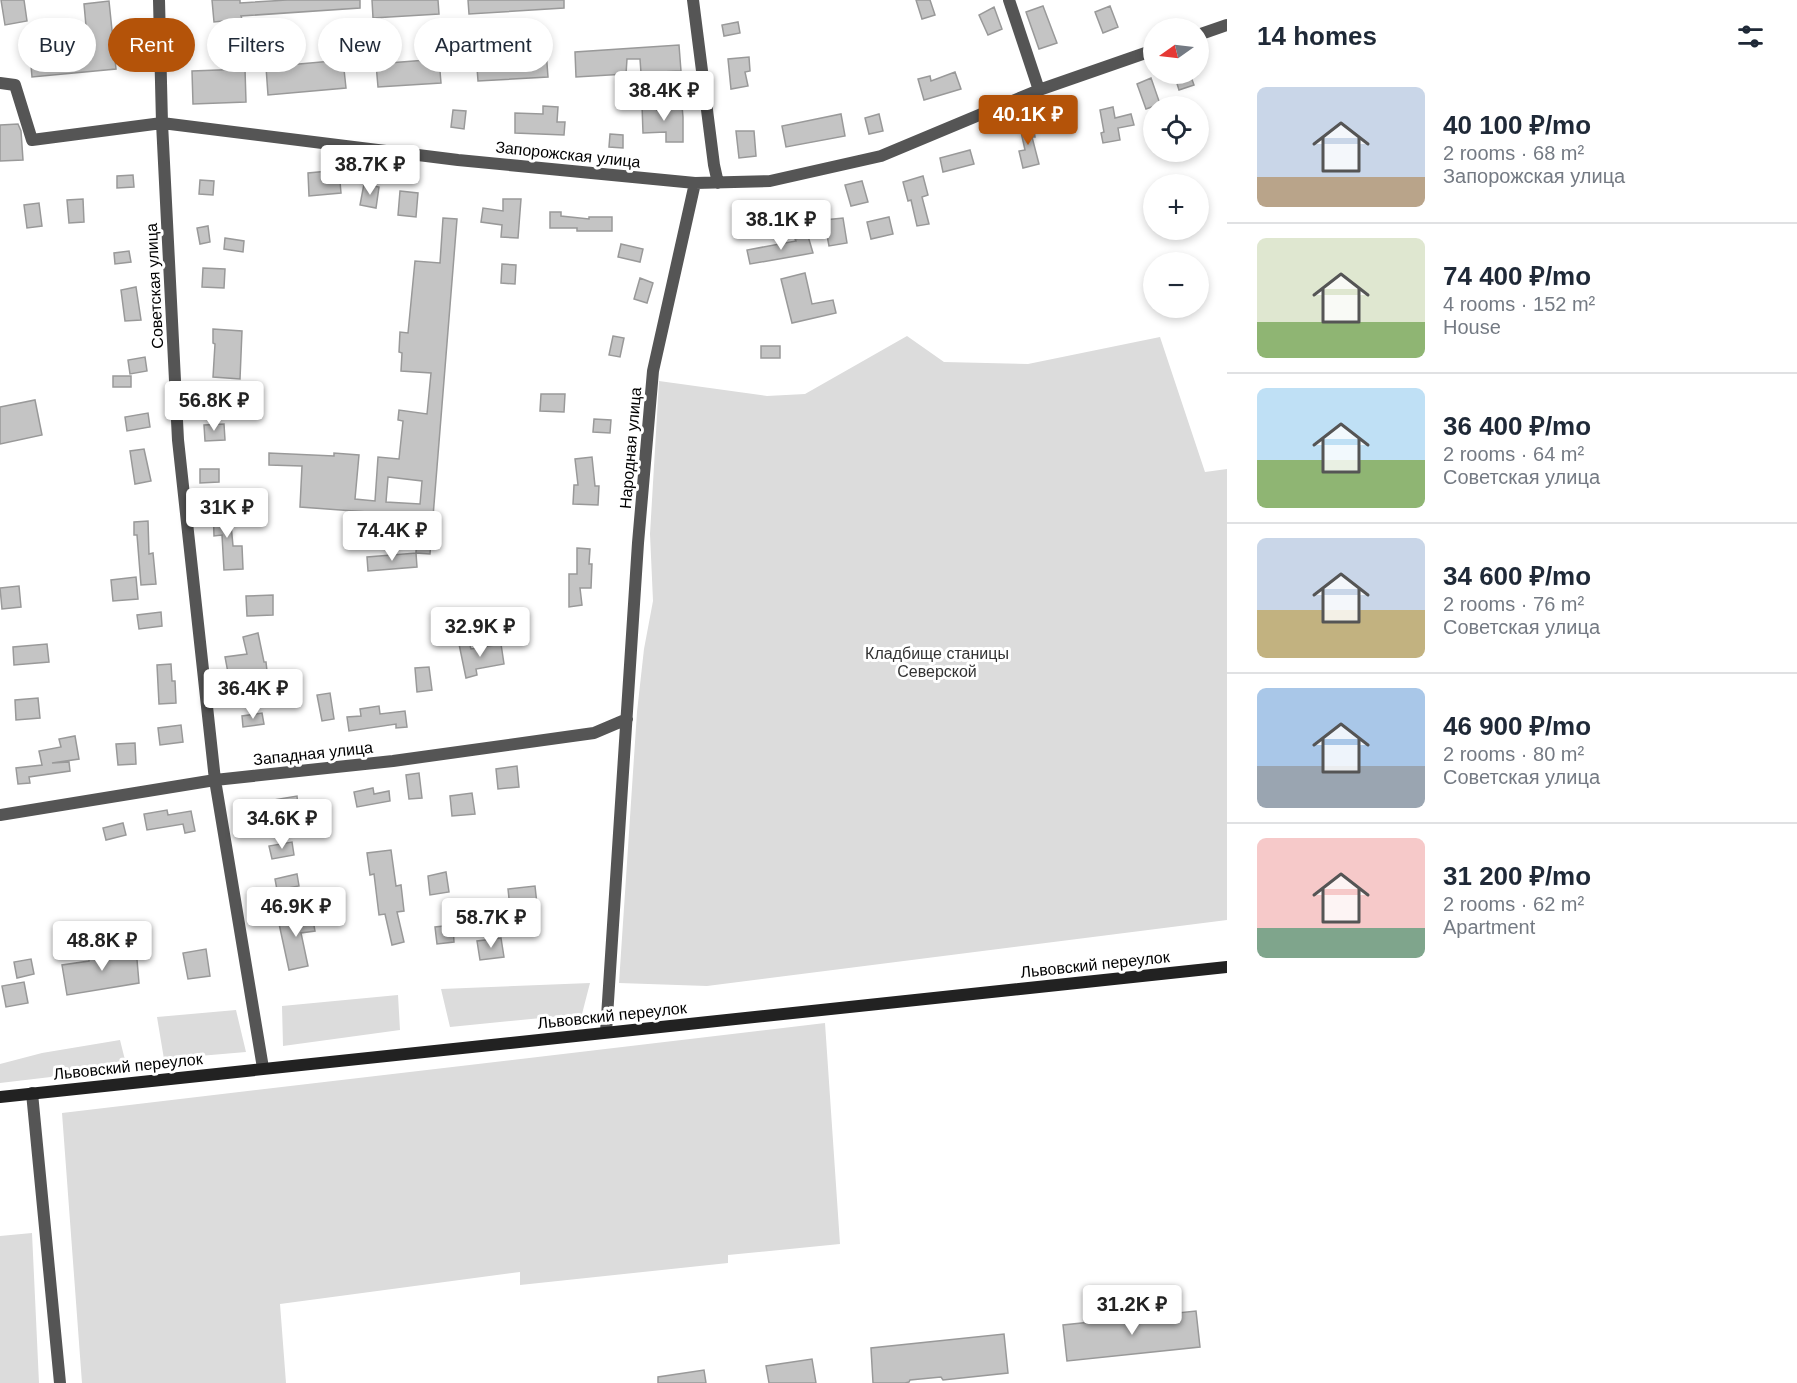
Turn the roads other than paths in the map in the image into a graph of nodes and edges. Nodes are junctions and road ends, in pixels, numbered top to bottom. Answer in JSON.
{"nodes":[{"id":1,"x":159,"y":0,"type":"edge"},
{"id":2,"x":693,"y":0,"type":"edge"},
{"id":3,"x":1009,"y":0,"type":"edge"},
{"id":4,"x":1227,"y":25,"type":"edge"},
{"id":5,"x":1209,"y":31,"type":"edge"},
{"id":6,"x":1143,"y":54,"type":"edge"},
{"id":7,"x":0,"y":83,"type":"edge"},
{"id":8,"x":1039,"y":90,"type":"junction"},
{"id":9,"x":162,"y":123,"type":"junction"},
{"id":10,"x":695,"y":183,"type":"junction"},
{"id":11,"x":718,"y":183,"type":"junction"},
{"id":12,"x":627,"y":719,"type":"junction"},
{"id":13,"x":215,"y":780,"type":"junction"},
{"id":14,"x":0,"y":812,"type":"edge"},
{"id":15,"x":1227,"y":967,"type":"edge"},
{"id":16,"x":606,"y":1032,"type":"junction"},
{"id":17,"x":263,"y":1068,"type":"junction"},
{"id":18,"x":32,"y":1094,"type":"junction"},
{"id":19,"x":0,"y":1097,"type":"edge"},
{"id":20,"x":60,"y":1383,"type":"edge"}],
"edges":[{"from":1,"to":9,"type":"street","name":"Советская улица"},
{"from":2,"to":11,"type":"street"},
{"from":3,"to":8,"type":"street"},
{"from":4,"to":5,"type":"street"},
{"from":6,"to":8,"type":"street","name":"Запорожская улица"},
{"from":7,"to":9,"type":"street","name":"Запорожская улица"},
{"from":8,"to":11,"type":"street","name":"Запорожская улица"},
{"from":9,"to":10,"type":"street","name":"Запорожская улица"},
{"from":9,"to":13,"type":"street","name":"Советская улица"},
{"from":10,"to":11,"type":"street","name":"Запорожская улица"},
{"from":10,"to":12,"type":"street","name":"Народная улица"},
{"from":12,"to":13,"type":"street","name":"Западная улица"},
{"from":12,"to":16,"type":"street","name":"Народная улица"},
{"from":13,"to":14,"type":"street","name":"Западная улица"},
{"from":13,"to":17,"type":"street","name":"Советская улица"},
{"from":15,"to":16,"type":"main road","name":"Львовский переулок"},
{"from":16,"to":17,"type":"main road","name":"Львовский переулок"},
{"from":17,"to":18,"type":"main road","name":"Львовский переулок"},
{"from":18,"to":19,"type":"main road","name":"Львовский переулок"},
{"from":18,"to":20,"type":"street"}]}
